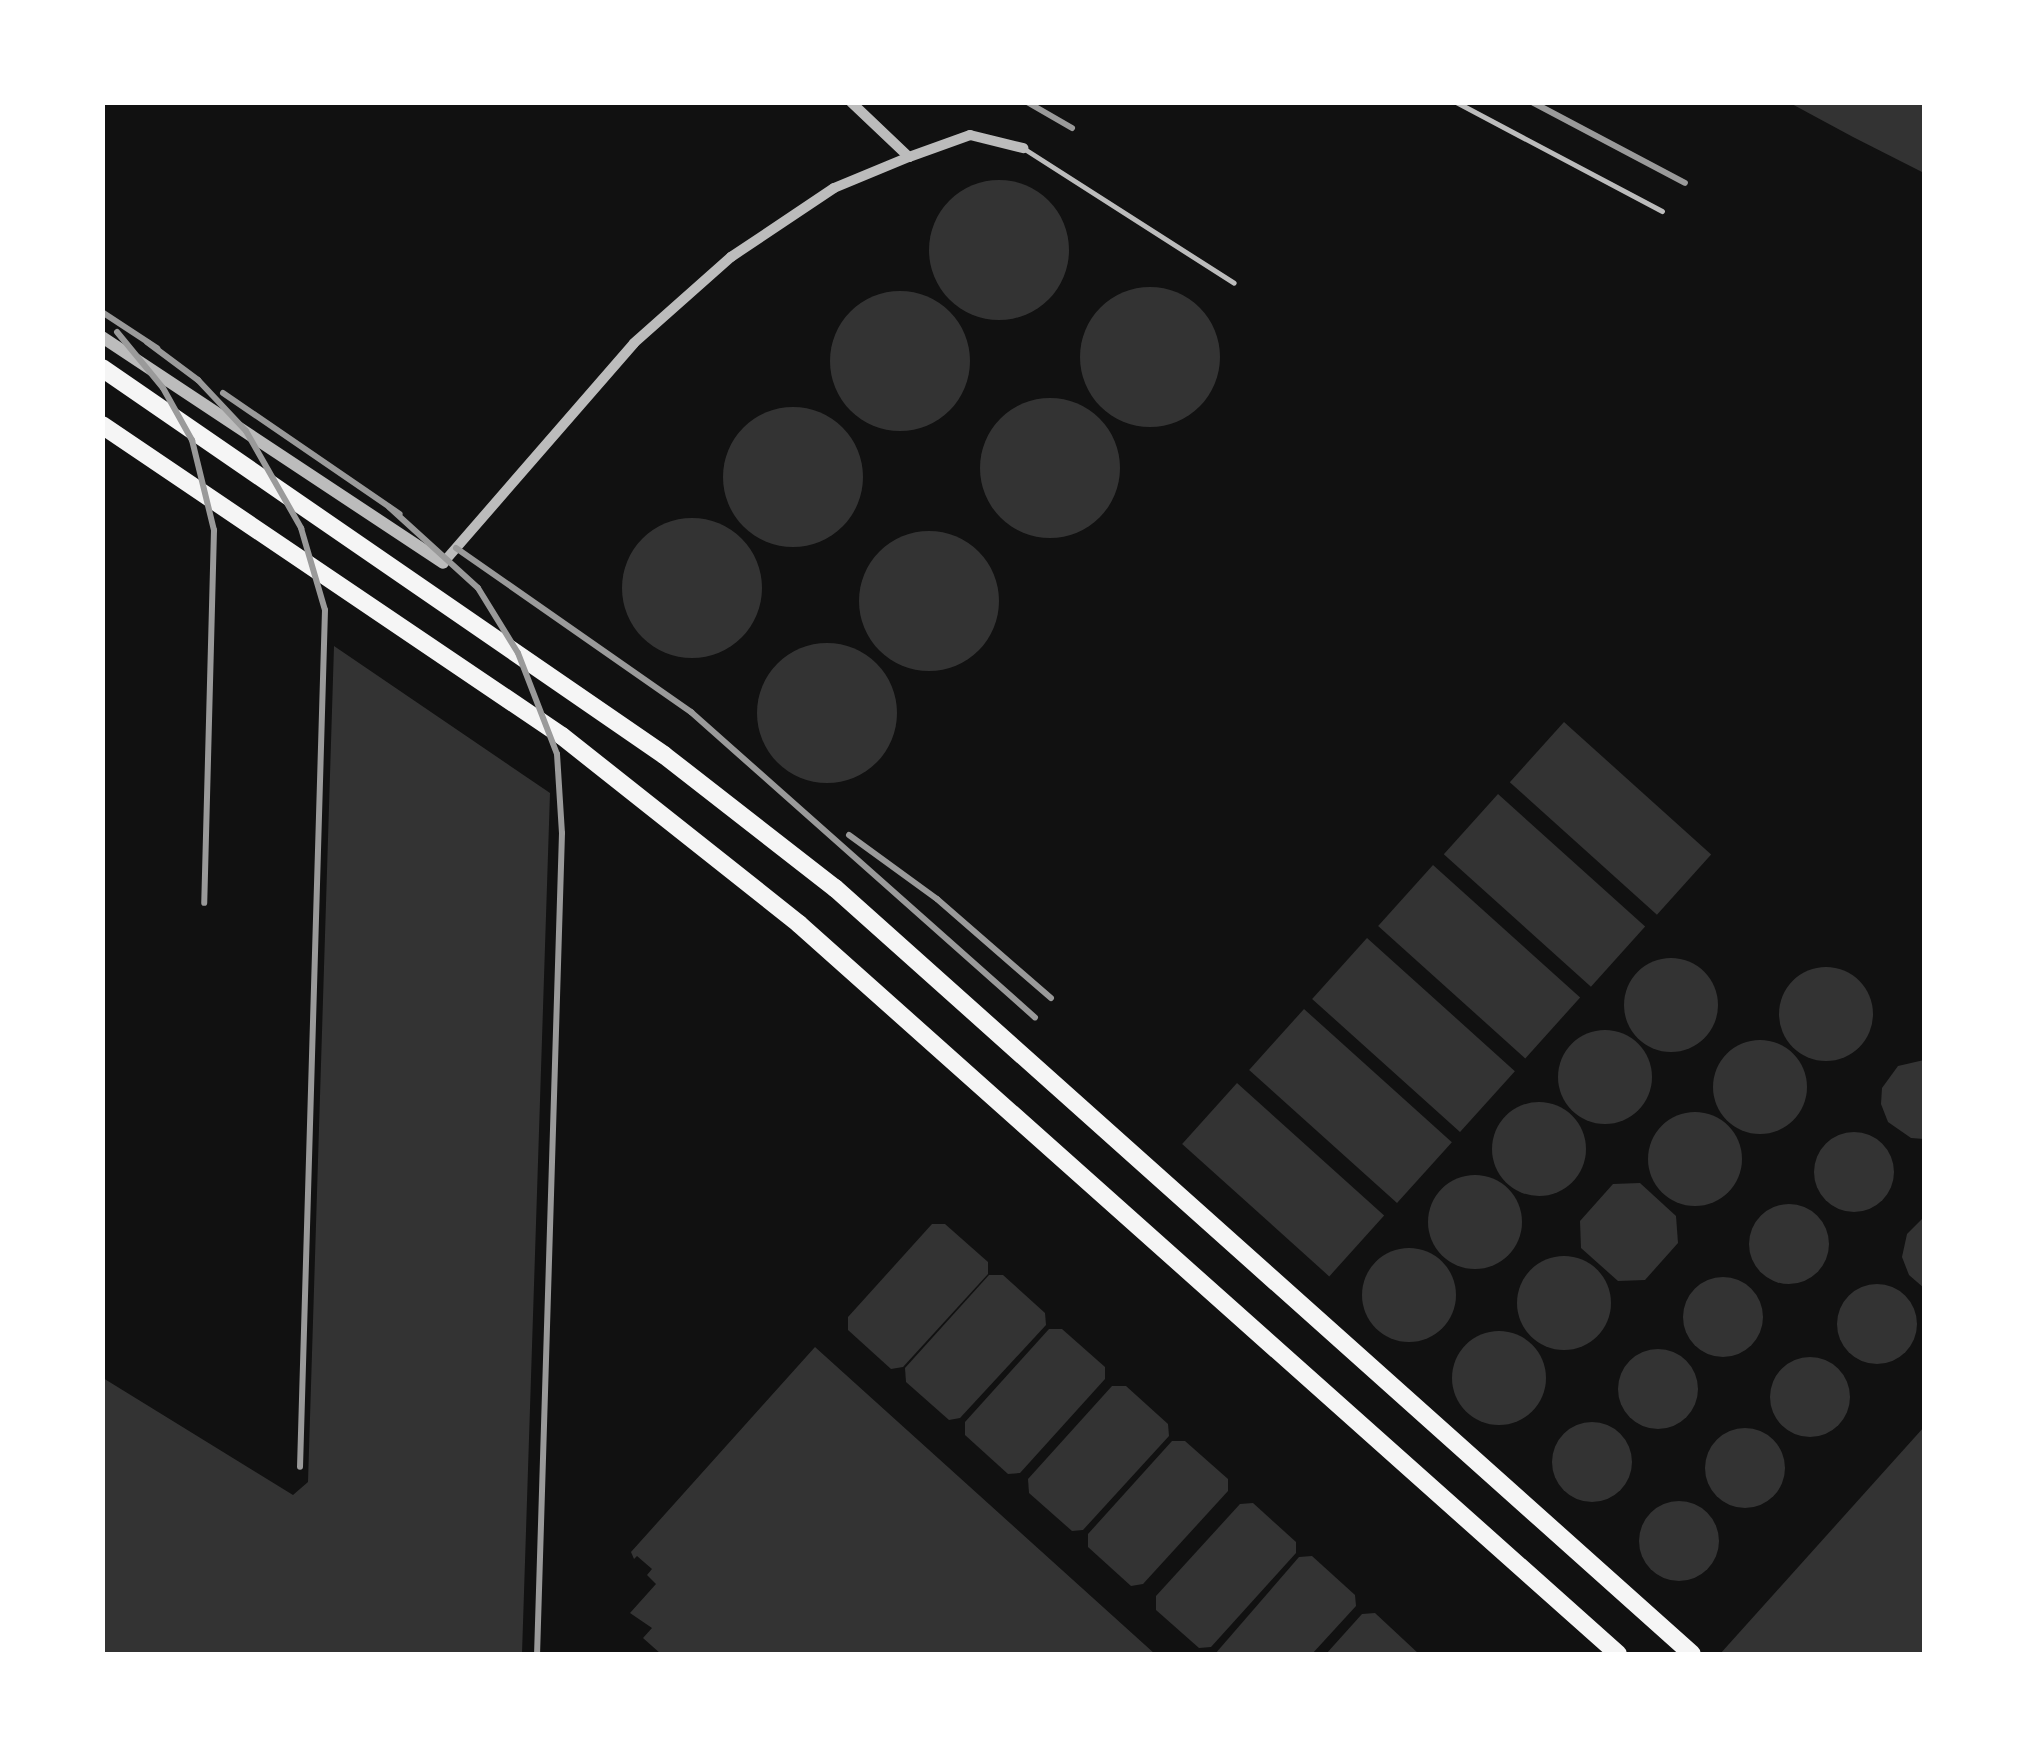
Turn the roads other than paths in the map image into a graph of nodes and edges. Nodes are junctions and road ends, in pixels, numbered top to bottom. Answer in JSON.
{"nodes":[{"id":1,"x":851,"y":102,"type":"edge"},
{"id":2,"x":1456,"y":102,"type":"edge"},
{"id":3,"x":1023,"y":148,"type":"joint"},
{"id":4,"x":909,"y":157,"type":"junction"},
{"id":5,"x":1662,"y":211,"type":"dead end"},
{"id":6,"x":1234,"y":283,"type":"dead end"},
{"id":7,"x":102,"y":337,"type":"edge"},
{"id":8,"x":102,"y":368,"type":"edge"},
{"id":9,"x":102,"y":424,"type":"edge"},
{"id":10,"x":443,"y":563,"type":"joint"},
{"id":11,"x":1618,"y":1654,"type":"edge"},
{"id":12,"x":1692,"y":1654,"type":"edge"}],
"edges":[{"from":1,"to":4,"type":"street"},
{"from":2,"to":5,"type":"lane"},
{"from":3,"to":4,"type":"street"},
{"from":3,"to":6,"type":"lane"},
{"from":4,"to":10,"type":"street"},
{"from":7,"to":10,"type":"street"},
{"from":8,"to":12,"type":"highway"},
{"from":9,"to":11,"type":"highway"}]}
